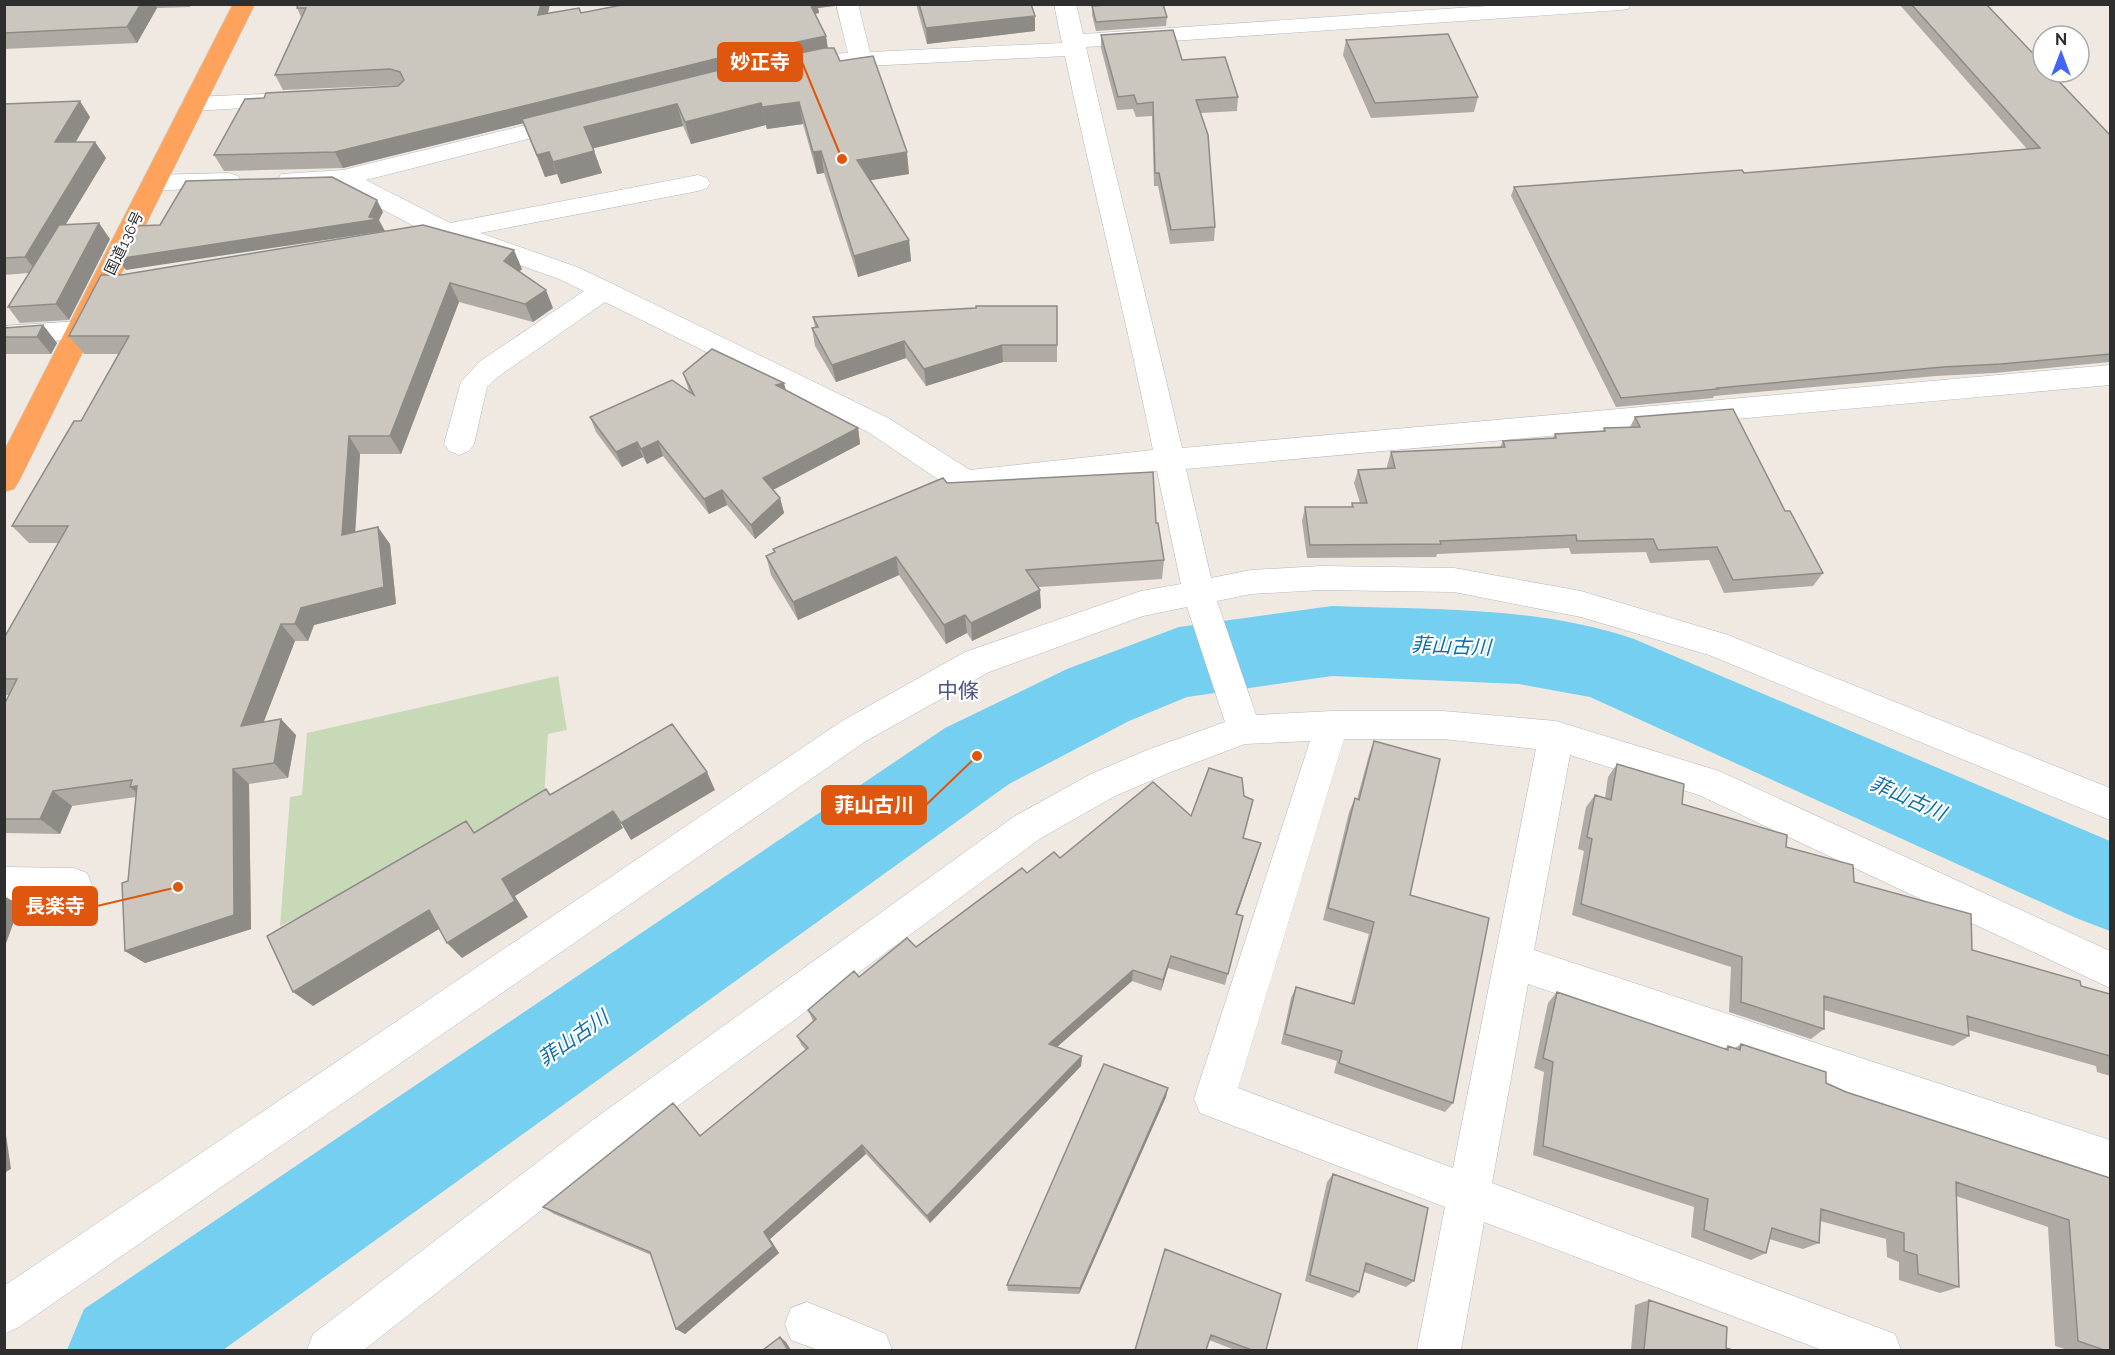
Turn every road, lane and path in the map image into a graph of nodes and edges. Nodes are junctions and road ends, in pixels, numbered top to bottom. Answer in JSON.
{"nodes":[{"id":1,"x":244,"y":4,"type":"edge"},
{"id":2,"x":847,"y":4,"type":"edge"},
{"id":3,"x":1065,"y":4,"type":"edge"},
{"id":4,"x":1620,"y":4,"type":"edge"},
{"id":5,"x":1074,"y":45,"type":"junction"},
{"id":6,"x":861,"y":59,"type":"junction"},
{"id":7,"x":773,"y":72,"type":"edge"},
{"id":8,"x":315,"y":99,"type":"edge"},
{"id":9,"x":193,"y":104,"type":"junction"},
{"id":10,"x":597,"y":114,"type":"edge"},
{"id":11,"x":343,"y":178,"type":"junction"},
{"id":12,"x":153,"y":183,"type":"junction"},
{"id":13,"x":698,"y":183,"type":"dead end"},
{"id":14,"x":447,"y":231,"type":"junction"},
{"id":15,"x":401,"y":238,"type":"edge"},
{"id":16,"x":104,"y":282,"type":"junction"},
{"id":17,"x":134,"y":282,"type":"edge"},
{"id":18,"x":604,"y":290,"type":"junction"},
{"id":19,"x":81,"y":330,"type":"junction"},
{"id":20,"x":4,"y":335,"type":"edge"},
{"id":21,"x":2110,"y":375,"type":"edge"},
{"id":22,"x":459,"y":444,"type":"dead end"},
{"id":23,"x":1171,"y":460,"type":"junction"},
{"id":24,"x":4,"y":481,"type":"edge"},
{"id":25,"x":1201,"y":598,"type":"junction"},
{"id":26,"x":1243,"y":724,"type":"junction"},
{"id":27,"x":1332,"y":725,"type":"junction"},
{"id":28,"x":1556,"y":736,"type":"junction"},
{"id":29,"x":2110,"y":804,"type":"edge"},
{"id":30,"x":4,"y":884,"type":"edge"},
{"id":31,"x":74,"y":885,"type":"dead end"},
{"id":32,"x":1513,"y":962,"type":"junction"},
{"id":33,"x":2110,"y":970,"type":"edge"},
{"id":34,"x":2110,"y":1161,"type":"edge"},
{"id":35,"x":1468,"y":1196,"type":"junction"},
{"id":36,"x":4,"y":1312,"type":"edge"},
{"id":37,"x":807,"y":1324,"type":"dead end"},
{"id":38,"x":329,"y":1350,"type":"edge"},
{"id":39,"x":870,"y":1350,"type":"edge"},
{"id":40,"x":1439,"y":1350,"type":"edge"},
{"id":41,"x":1879,"y":1350,"type":"edge"}],
"edges":[{"from":1,"to":9,"type":"highway","name":"国道136号"},
{"from":2,"to":6,"type":"street"},
{"from":3,"to":5,"type":"street"},
{"from":4,"to":5,"type":"street"},
{"from":5,"to":6,"type":"street"},
{"from":5,"to":23,"type":"street"},
{"from":6,"to":7,"type":"street"},
{"from":8,"to":9,"type":"street"},
{"from":9,"to":12,"type":"highway","name":"国道136号"},
{"from":10,"to":11,"type":"street"},
{"from":11,"to":12,"type":"street"},
{"from":11,"to":14,"type":"street"},
{"from":12,"to":16,"type":"highway","name":"国道136号"},
{"from":13,"to":14,"type":"street"},
{"from":14,"to":15,"type":"street"},
{"from":14,"to":18,"type":"street"},
{"from":16,"to":17,"type":"street"},
{"from":16,"to":19,"type":"highway","name":"国道136号"},
{"from":18,"to":22,"type":"street"},
{"from":18,"to":23,"type":"street"},
{"from":19,"to":20,"type":"street"},
{"from":19,"to":24,"type":"highway","name":"国道136号"},
{"from":21,"to":23,"type":"street"},
{"from":23,"to":25,"type":"street"},
{"from":25,"to":26,"type":"street"},
{"from":25,"to":29,"type":"street"},
{"from":25,"to":36,"type":"street"},
{"from":26,"to":27,"type":"street"},
{"from":26,"to":38,"type":"street"},
{"from":27,"to":28,"type":"street"},
{"from":27,"to":35,"type":"street"},
{"from":28,"to":32,"type":"street"},
{"from":28,"to":33,"type":"street"},
{"from":30,"to":31,"type":"street"},
{"from":32,"to":34,"type":"street"},
{"from":32,"to":35,"type":"street"},
{"from":35,"to":40,"type":"street"},
{"from":35,"to":41,"type":"street"},
{"from":37,"to":39,"type":"street"}]}
